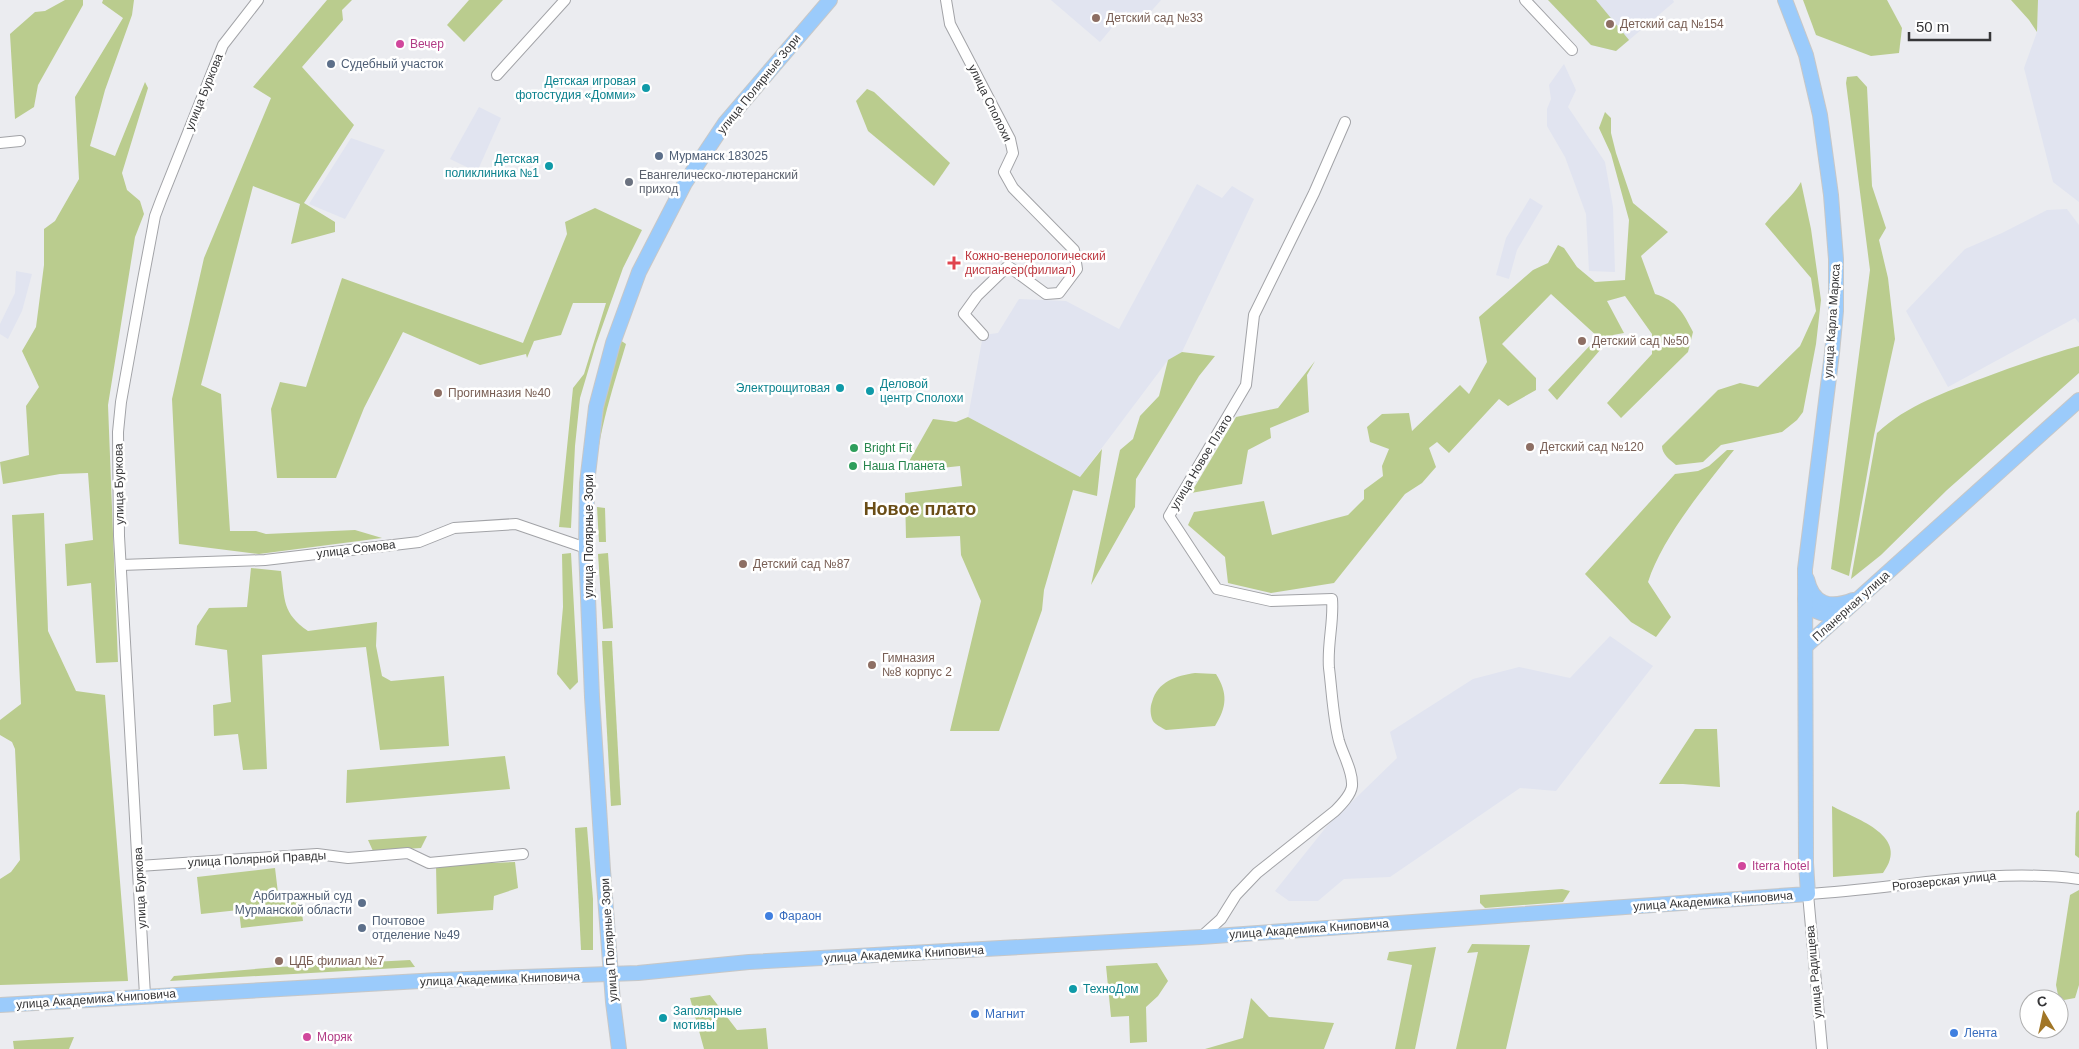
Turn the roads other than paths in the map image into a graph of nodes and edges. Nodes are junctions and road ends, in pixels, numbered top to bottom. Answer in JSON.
{"nodes":[{"id":1,"x":258,"y":0,"type":"edge"},
{"id":2,"x":565,"y":0,"type":"edge"},
{"id":3,"x":830,"y":0,"type":"edge"},
{"id":4,"x":946,"y":0,"type":"edge"},
{"id":5,"x":1526,"y":0,"type":"edge"},
{"id":6,"x":1785,"y":0,"type":"edge"},
{"id":7,"x":1572,"y":50,"type":"dead end"},
{"id":8,"x":497,"y":75,"type":"dead end"},
{"id":9,"x":1345,"y":122,"type":"dead end"},
{"id":10,"x":20,"y":141,"type":"dead end"},
{"id":11,"x":0,"y":143,"type":"edge"},
{"id":12,"x":983,"y":336,"type":"dead end"},
{"id":13,"x":2079,"y":400,"type":"edge"},
{"id":14,"x":586,"y":548,"type":"junction"},
{"id":15,"x":121,"y":565,"type":"junction"},
{"id":16,"x":1805,"y":569,"type":"junction"},
{"id":17,"x":1859,"y":598,"type":"junction"},
{"id":18,"x":1805,"y":599,"type":"junction"},
{"id":19,"x":1847,"y":608,"type":"junction"},
{"id":20,"x":1806,"y":646,"type":"junction"},
{"id":21,"x":523,"y":854,"type":"dead end"},
{"id":22,"x":138,"y":866,"type":"junction"},
{"id":23,"x":2079,"y":879,"type":"edge"},
{"id":24,"x":1808,"y":894,"type":"junction"},
{"id":25,"x":1201,"y":937,"type":"junction"},
{"id":26,"x":612,"y":974,"type":"junction"},
{"id":27,"x":145,"y":995,"type":"junction"},
{"id":28,"x":0,"y":1005,"type":"edge"},
{"id":29,"x":619,"y":1049,"type":"edge"},
{"id":30,"x":1822,"y":1049,"type":"edge"}],
"edges":[{"from":1,"to":15,"type":"street","name":"улица Буркова"},
{"from":2,"to":8,"type":"street"},
{"from":3,"to":14,"type":"main road","name":"улица Полярные Зори"},
{"from":4,"to":12,"type":"street","name":"улица Сполохи"},
{"from":5,"to":7,"type":"street"},
{"from":6,"to":16,"type":"main road","name":"улица Карла Маркса"},
{"from":9,"to":25,"type":"street","name":"улица Новое Плато"},
{"from":10,"to":11,"type":"street"},
{"from":13,"to":17,"type":"main road","name":"Планерная улица"},
{"from":14,"to":15,"type":"street","name":"улица Сомова"},
{"from":14,"to":26,"type":"main road","name":"улица Полярные Зори"},
{"from":15,"to":22,"type":"street","name":"улица Буркова"},
{"from":16,"to":17,"type":"main road"},
{"from":16,"to":18,"type":"main road","name":"улица Карла Маркса"},
{"from":17,"to":19,"type":"main road","name":"Планерная улица"},
{"from":18,"to":19,"type":"main road"},
{"from":18,"to":20,"type":"main road","name":"улица Карла Маркса"},
{"from":19,"to":20,"type":"main road","name":"Планерная улица"},
{"from":20,"to":24,"type":"main road","name":"Планерная улица"},
{"from":21,"to":22,"type":"street","name":"улица Полярной Правды"},
{"from":22,"to":27,"type":"street","name":"улица Буркова"},
{"from":23,"to":24,"type":"street","name":"Рогозерская улица"},
{"from":24,"to":25,"type":"main road","name":"улица Академика Книповича"},
{"from":24,"to":30,"type":"street","name":"улица Радищева"},
{"from":25,"to":26,"type":"main road","name":"улица Академика Книповича"},
{"from":26,"to":27,"type":"main road","name":"улица Академика Книповича"},
{"from":26,"to":29,"type":"main road","name":"улица Полярные Зори"},
{"from":27,"to":28,"type":"main road","name":"улица Академика Книповича"}]}
